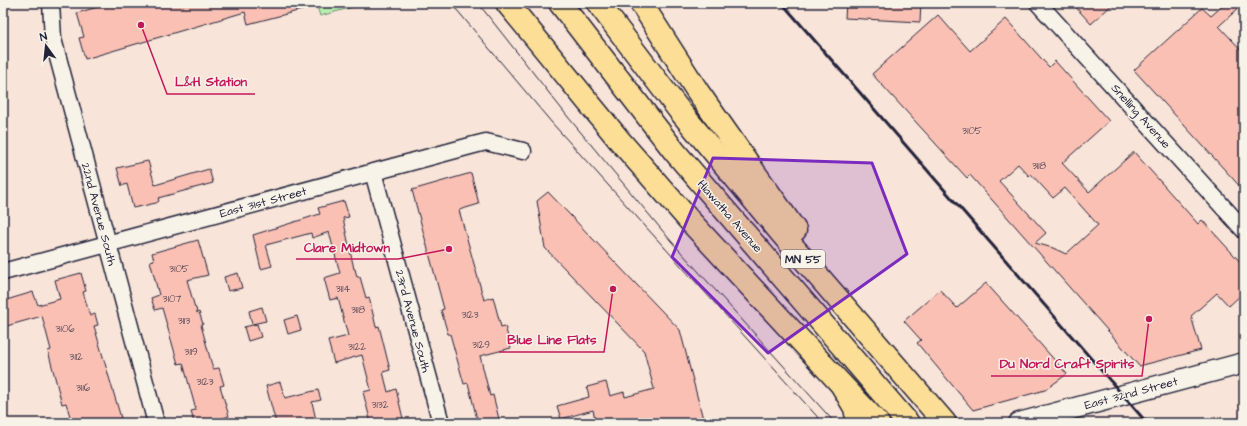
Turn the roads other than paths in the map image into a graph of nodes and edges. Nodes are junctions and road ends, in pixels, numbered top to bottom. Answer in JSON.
{"nodes":[{"id":1,"x":51,"y":3,"type":"edge"},
{"id":2,"x":507,"y":3,"type":"edge"},
{"id":3,"x":560,"y":3,"type":"edge"},
{"id":4,"x":598,"y":3,"type":"edge"},
{"id":5,"x":641,"y":3,"type":"edge"},
{"id":6,"x":1038,"y":3,"type":"edge"},
{"id":7,"x":523,"y":151,"type":"dead end"},
{"id":8,"x":373,"y":172,"type":"junction"},
{"id":9,"x":1244,"y":230,"type":"edge"},
{"id":10,"x":107,"y":243,"type":"junction"},
{"id":11,"x":3,"y":272,"type":"edge"},
{"id":12,"x":856,"y":319,"type":"junction"},
{"id":13,"x":1244,"y":363,"type":"edge"},
{"id":14,"x":840,"y":384,"type":"junction"},
{"id":15,"x":156,"y":423,"type":"edge"},
{"id":16,"x":441,"y":423,"type":"edge"},
{"id":17,"x":858,"y":423,"type":"edge"},
{"id":18,"x":878,"y":423,"type":"edge"},
{"id":19,"x":908,"y":423,"type":"edge"},
{"id":20,"x":945,"y":423,"type":"edge"},
{"id":21,"x":1019,"y":423,"type":"edge"}],
"edges":[{"from":1,"to":10,"type":"street","name":"22nd Avenue South"},
{"from":2,"to":14,"type":"main road"},
{"from":3,"to":19,"type":"main road","name":"Hiawatha Avenue","number":"MN 55"},
{"from":4,"to":12,"type":"main road","number":"MN 55"},
{"from":5,"to":12,"type":"main road"},
{"from":6,"to":9,"type":"street","name":"Snelling Avenue"},
{"from":7,"to":8,"type":"street","name":"East 31st Street"},
{"from":8,"to":10,"type":"street","name":"East 31st Street"},
{"from":8,"to":16,"type":"street","name":"23rd Avenue South"},
{"from":10,"to":11,"type":"street","name":"East 31st Street"},
{"from":10,"to":15,"type":"street","name":"22nd Avenue South"},
{"from":12,"to":20,"type":"main road","number":"MN 55"},
{"from":13,"to":21,"type":"street","name":"East 32nd Street"},
{"from":14,"to":17,"type":"main road"},
{"from":14,"to":18,"type":"main road"}]}
